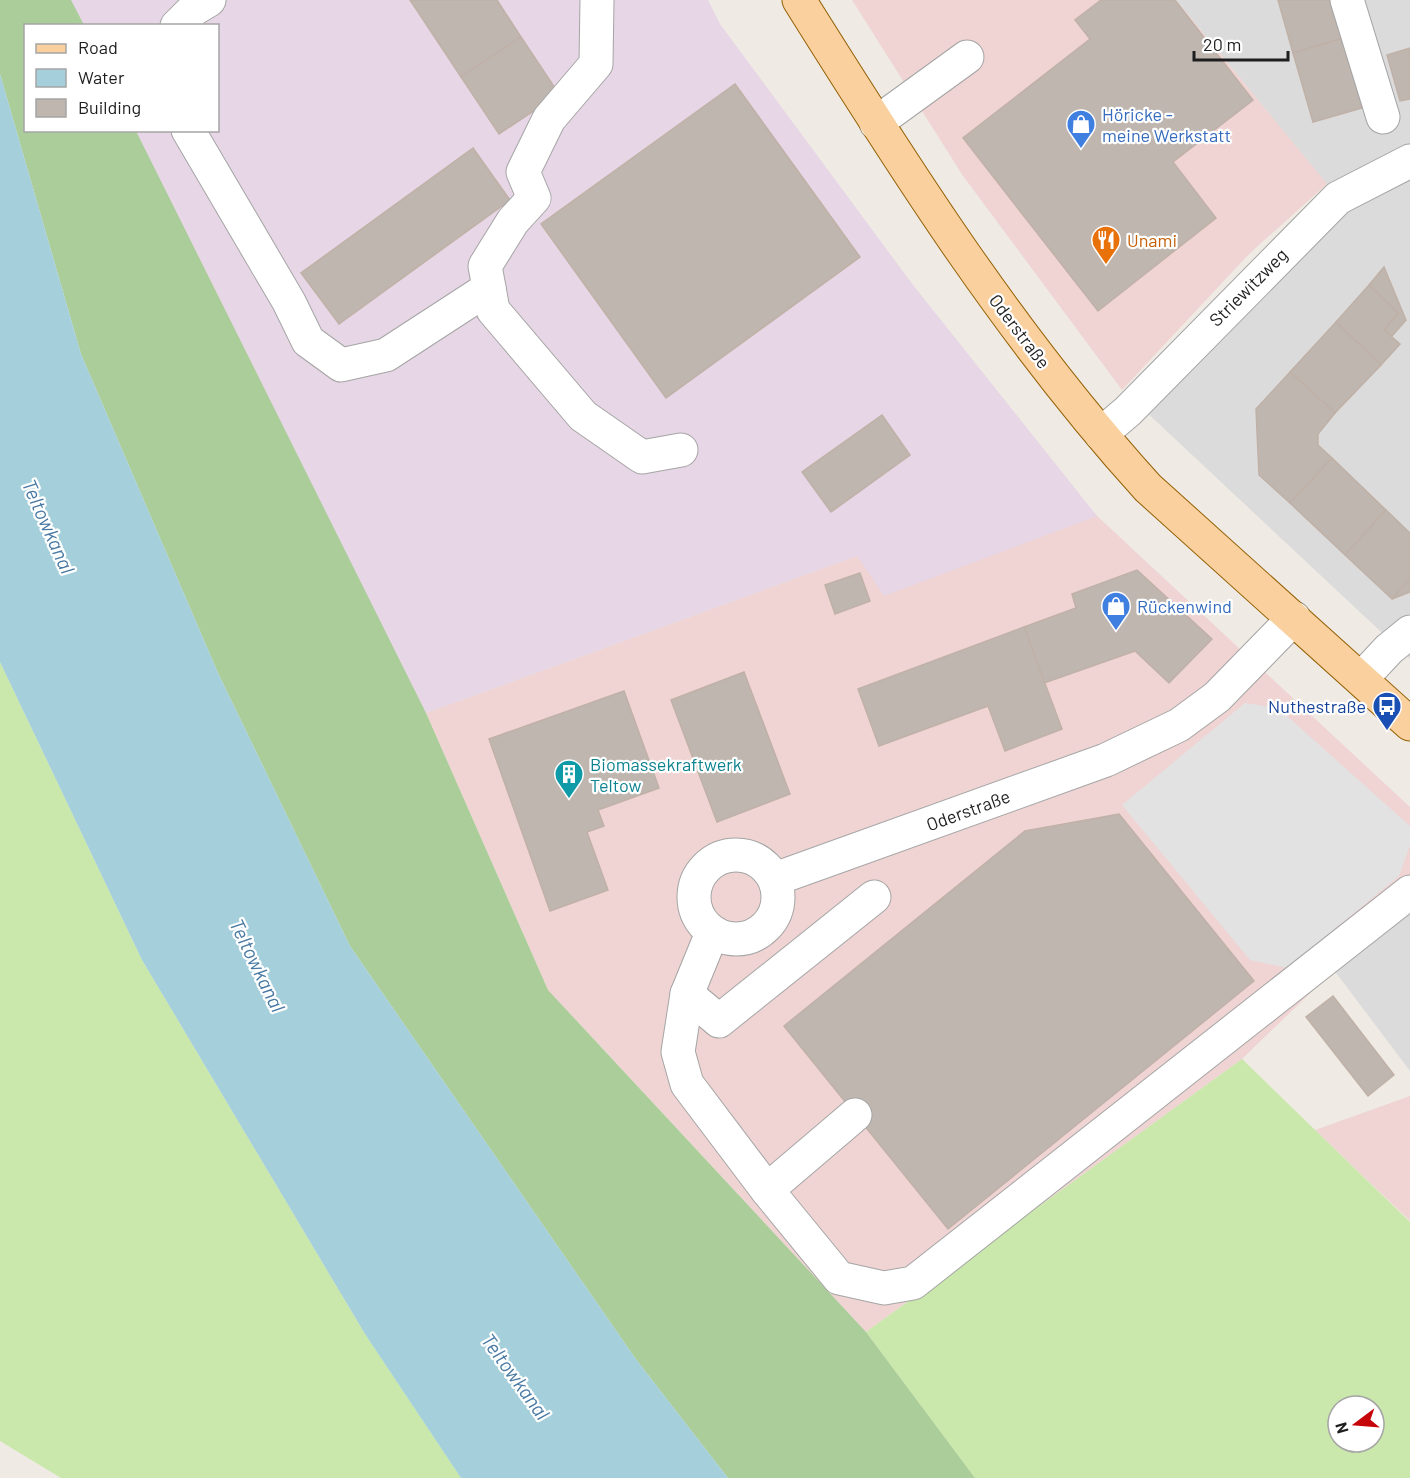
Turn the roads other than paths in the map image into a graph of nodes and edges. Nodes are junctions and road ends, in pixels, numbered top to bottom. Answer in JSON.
{"nodes":[{"id":1,"x":209,"y":0,"type":"edge"},
{"id":2,"x":573,"y":0,"type":"edge"},
{"id":3,"x":597,"y":0,"type":"edge"},
{"id":4,"x":799,"y":0,"type":"edge"},
{"id":5,"x":1347,"y":0,"type":"edge"},
{"id":6,"x":179,"y":24,"type":"edge"},
{"id":7,"x":967,"y":57,"type":"dead end"},
{"id":8,"x":1383,"y":117,"type":"dead end"},
{"id":9,"x":876,"y":123,"type":"junction"},
{"id":10,"x":189,"y":132,"type":"edge"},
{"id":11,"x":1410,"y":161,"type":"edge"},
{"id":12,"x":489,"y":288,"type":"junction"},
{"id":13,"x":1101,"y":434,"type":"junction"},
{"id":14,"x":681,"y":450,"type":"dead end"},
{"id":15,"x":1294,"y":618,"type":"junction"},
{"id":16,"x":1410,"y":632,"type":"edge"},
{"id":17,"x":1361,"y":679,"type":"junction"},
{"id":18,"x":1410,"y":724,"type":"edge"},
{"id":19,"x":775,"y":879,"type":"junction"},
{"id":20,"x":1410,"y":892,"type":"edge"},
{"id":21,"x":874,"y":897,"type":"dead end"},
{"id":22,"x":712,"y":933,"type":"junction"},
{"id":23,"x":687,"y":994,"type":"junction"},
{"id":24,"x":855,"y":1114,"type":"dead end"},
{"id":25,"x":767,"y":1190,"type":"junction"}],
"edges":[{"from":1,"to":6,"type":"street"},
{"from":2,"to":3,"type":"street"},
{"from":3,"to":12,"type":"street"},
{"from":4,"to":9,"type":"main road","name":"Oderstraße"},
{"from":5,"to":8,"type":"street"},
{"from":7,"to":9,"type":"street"},
{"from":9,"to":13,"type":"main road","name":"Oderstraße"},
{"from":10,"to":12,"type":"street"},
{"from":11,"to":13,"type":"street","name":"Striewitzweg"},
{"from":12,"to":14,"type":"street"},
{"from":13,"to":15,"type":"main road","name":"Oderstraße"},
{"from":15,"to":17,"type":"main road","name":"Oderstraße"},
{"from":15,"to":19,"type":"street","name":"Oderstraße"},
{"from":16,"to":17,"type":"street"},
{"from":17,"to":18,"type":"main road","name":"Oderstraße"},
{"from":19,"to":22,"type":"street"},
{"from":19,"to":22,"type":"street"},
{"from":20,"to":25,"type":"street"},
{"from":21,"to":23,"type":"street"},
{"from":22,"to":23,"type":"street"},
{"from":23,"to":25,"type":"street"},
{"from":24,"to":25,"type":"street"}]}
